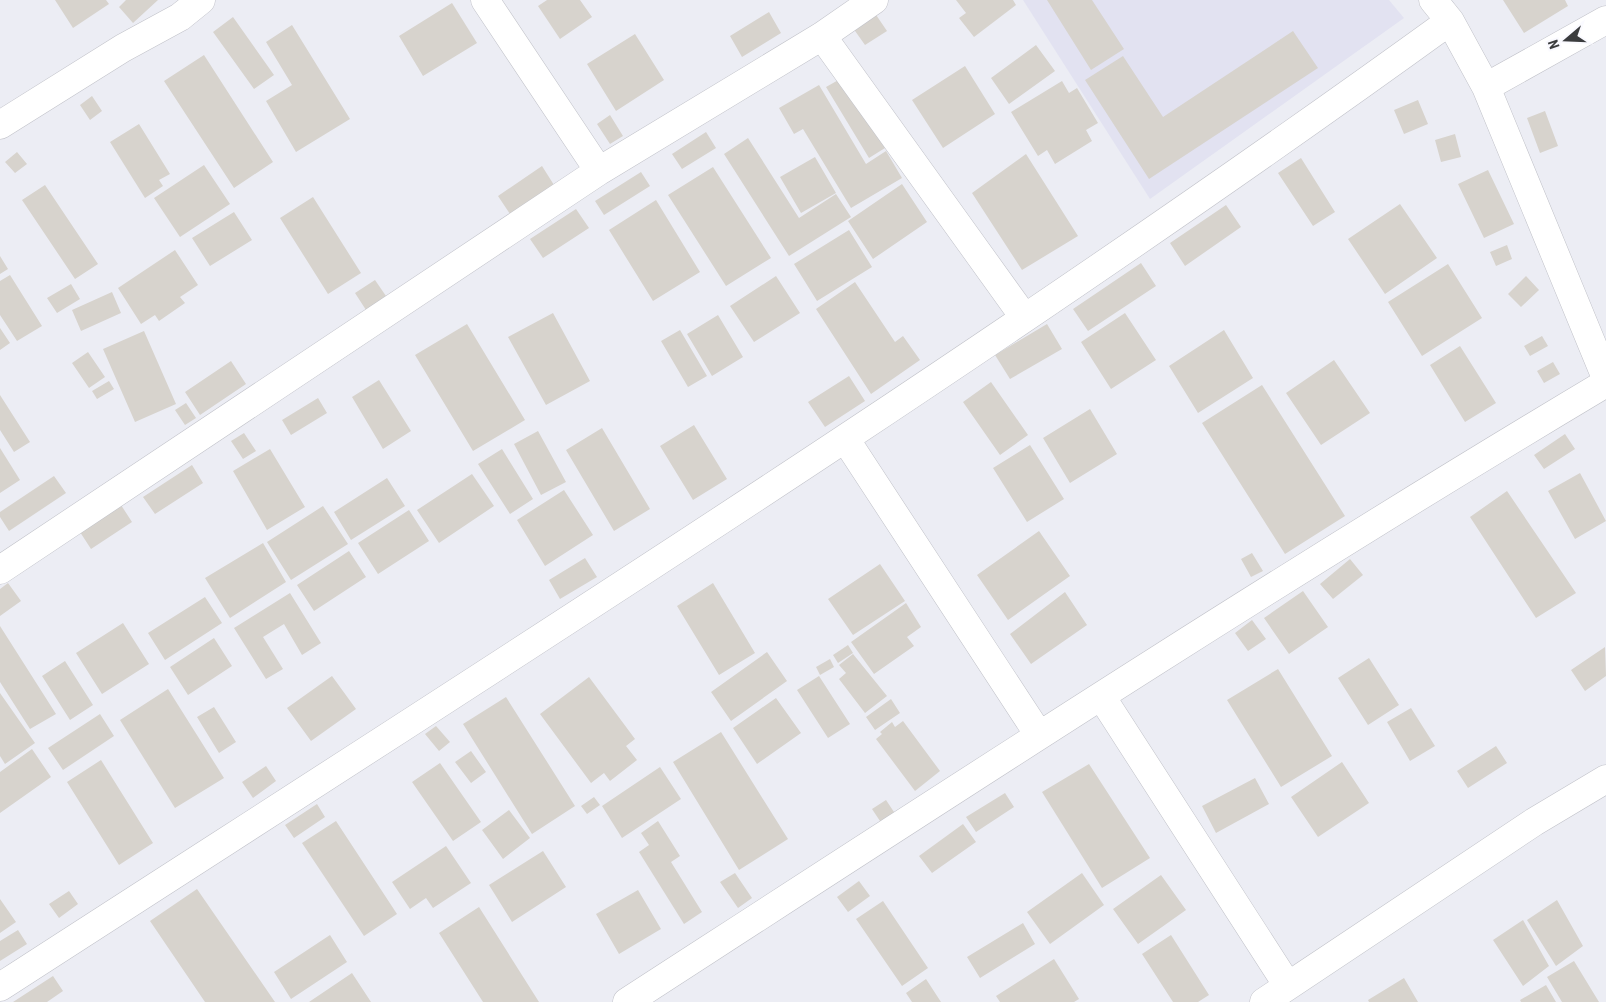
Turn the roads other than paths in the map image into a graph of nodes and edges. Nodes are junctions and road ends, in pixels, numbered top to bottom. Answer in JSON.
{"nodes":[{"id":1,"x":201,"y":0,"type":"edge"},
{"id":2,"x":485,"y":0,"type":"edge"},
{"id":3,"x":874,"y":0,"type":"edge"},
{"id":4,"x":1433,"y":0,"type":"edge"},
{"id":5,"x":1606,"y":20,"type":"edge"},
{"id":6,"x":1450,"y":21,"type":"junction"},
{"id":7,"x":822,"y":36,"type":"junction"},
{"id":8,"x":1486,"y":87,"type":"junction"},
{"id":9,"x":0,"y":125,"type":"edge"},
{"id":10,"x":599,"y":171,"type":"junction"},
{"id":11,"x":1024,"y":317,"type":"junction"},
{"id":12,"x":1606,"y":378,"type":"edge"},
{"id":13,"x":1606,"y":383,"type":"edge"},
{"id":14,"x":846,"y":440,"type":"junction"},
{"id":15,"x":0,"y":570,"type":"edge"},
{"id":16,"x":1102,"y":696,"type":"junction"},
{"id":17,"x":1039,"y":735,"type":"junction"},
{"id":18,"x":1606,"y":779,"type":"edge"},
{"id":19,"x":1288,"y":986,"type":"junction"},
{"id":20,"x":0,"y":987,"type":"edge"},
{"id":21,"x":627,"y":1002,"type":"edge"},
{"id":22,"x":1264,"y":1002,"type":"edge"}],
"edges":[{"from":1,"to":9,"type":"street"},
{"from":2,"to":10,"type":"street"},
{"from":3,"to":7,"type":"street"},
{"from":4,"to":6,"type":"street"},
{"from":5,"to":8,"type":"street"},
{"from":6,"to":8,"type":"street"},
{"from":6,"to":11,"type":"street"},
{"from":7,"to":10,"type":"street"},
{"from":7,"to":11,"type":"street"},
{"from":8,"to":12,"type":"street"},
{"from":10,"to":15,"type":"street"},
{"from":11,"to":14,"type":"street"},
{"from":13,"to":16,"type":"street"},
{"from":14,"to":17,"type":"street"},
{"from":14,"to":20,"type":"street"},
{"from":16,"to":17,"type":"street"},
{"from":16,"to":19,"type":"street"},
{"from":17,"to":21,"type":"street"},
{"from":18,"to":19,"type":"street"},
{"from":19,"to":22,"type":"street"}]}
